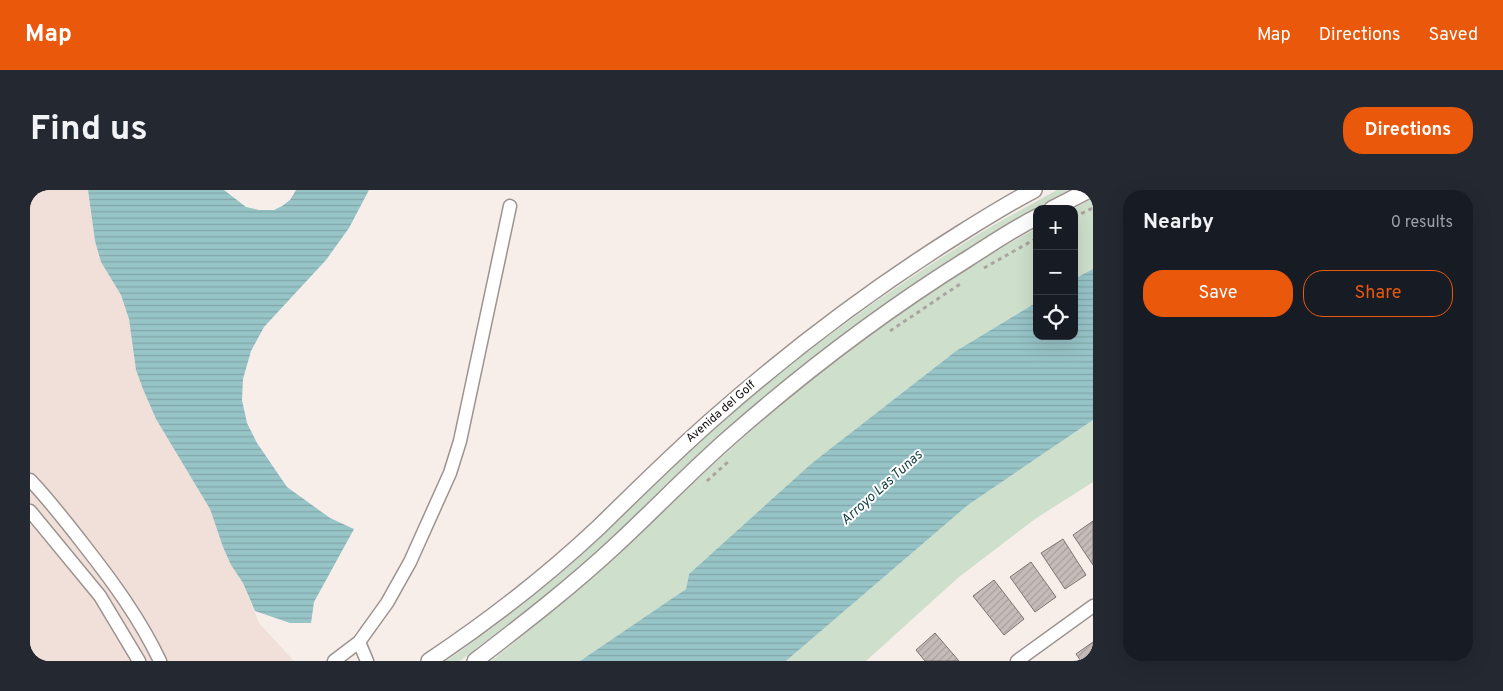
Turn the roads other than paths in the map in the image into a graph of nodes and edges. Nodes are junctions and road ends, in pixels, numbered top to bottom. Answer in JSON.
{"nodes":[{"id":1,"x":1034,"y":190,"type":"edge"},
{"id":2,"x":1089,"y":190,"type":"edge"},
{"id":3,"x":1060,"y":205,"type":"edge"},
{"id":4,"x":510,"y":206,"type":"dead end"},
{"id":5,"x":1033,"y":219,"type":"edge"},
{"id":6,"x":30,"y":480,"type":"edge"},
{"id":7,"x":30,"y":511,"type":"edge"},
{"id":8,"x":1093,"y":606,"type":"edge"},
{"id":9,"x":359,"y":642,"type":"junction"},
{"id":10,"x":139,"y":661,"type":"edge"},
{"id":11,"x":160,"y":661,"type":"edge"},
{"id":12,"x":334,"y":661,"type":"edge"},
{"id":13,"x":367,"y":661,"type":"edge"},
{"id":14,"x":429,"y":661,"type":"edge"},
{"id":15,"x":475,"y":661,"type":"edge"},
{"id":16,"x":1017,"y":661,"type":"edge"}],
"edges":[{"from":1,"to":14,"type":"street","name":"Avenida del Golf"},
{"from":2,"to":3,"type":"street"},
{"from":4,"to":9,"type":"street"},
{"from":5,"to":15,"type":"street","name":"Avenida del Golf"},
{"from":6,"to":11,"type":"street"},
{"from":7,"to":10,"type":"street"},
{"from":8,"to":16,"type":"street"},
{"from":9,"to":12,"type":"street"},
{"from":9,"to":13,"type":"street"}]}
